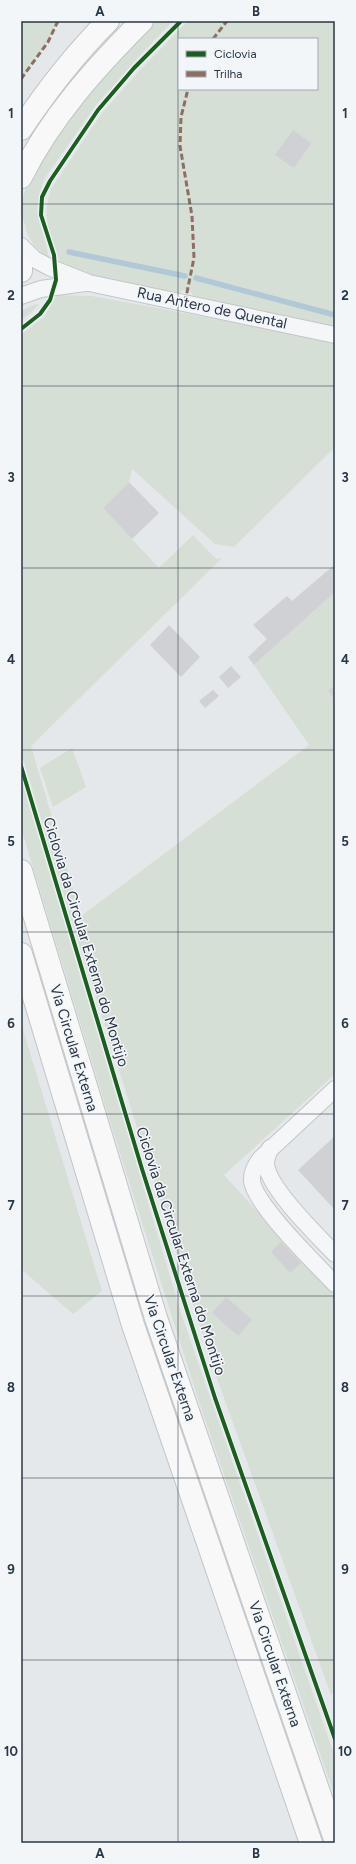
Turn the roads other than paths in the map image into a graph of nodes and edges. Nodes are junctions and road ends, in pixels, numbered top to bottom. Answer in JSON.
{"nodes":[{"id":1,"x":108,"y":21,"type":"edge"},
{"id":2,"x":142,"y":21,"type":"edge"},
{"id":3,"x":21,"y":130,"type":"edge"},
{"id":4,"x":21,"y":177,"type":"edge"},
{"id":5,"x":21,"y":246,"type":"edge"},
{"id":6,"x":21,"y":266,"type":"edge"},
{"id":7,"x":21,"y":271,"type":"edge"},
{"id":8,"x":88,"y":283,"type":"junction"},
{"id":9,"x":21,"y":296,"type":"edge"},
{"id":10,"x":335,"y":335,"type":"edge"},
{"id":11,"x":21,"y":871,"type":"edge"},
{"id":12,"x":21,"y":954,"type":"edge"},
{"id":13,"x":335,"y":1089,"type":"edge"},
{"id":14,"x":270,"y":1148,"type":"junction"},
{"id":15,"x":335,"y":1254,"type":"edge"},
{"id":16,"x":335,"y":1284,"type":"edge"},
{"id":17,"x":335,"y":1839,"type":"edge"},
{"id":18,"x":311,"y":1843,"type":"edge"}],
"edges":[{"from":1,"to":3,"type":"main road"},
{"from":2,"to":4,"type":"main road"},
{"from":5,"to":8,"type":"street","name":"Rua Antero de Quental"},
{"from":6,"to":7,"type":"main road"},
{"from":8,"to":9,"type":"street","name":"Rua Antero de Quental"},
{"from":8,"to":10,"type":"street","name":"Rua Antero de Quental"},
{"from":11,"to":17,"type":"main road","name":"Via Circular Externa"},
{"from":12,"to":18,"type":"main road","name":"Via Circular Externa"},
{"from":13,"to":14,"type":"street"},
{"from":14,"to":15,"type":"street"},
{"from":14,"to":16,"type":"street"}]}
